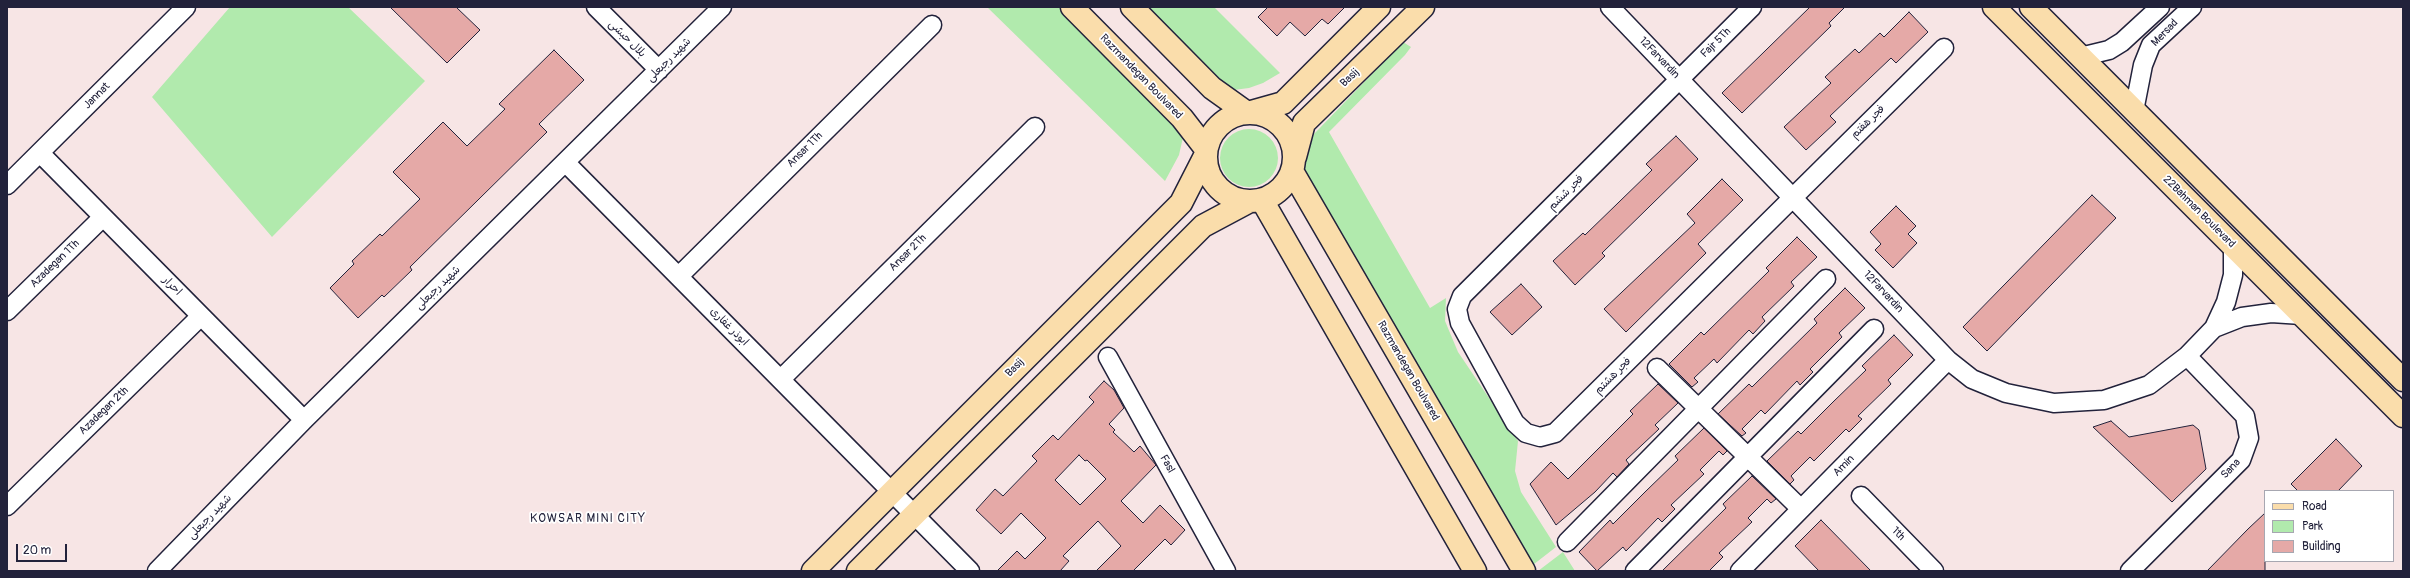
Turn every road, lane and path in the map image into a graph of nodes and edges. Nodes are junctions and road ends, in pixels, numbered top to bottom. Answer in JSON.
{"nodes":[{"id":1,"x":186,"y":7,"type":"edge"},
{"id":2,"x":596,"y":7,"type":"edge"},
{"id":3,"x":722,"y":7,"type":"edge"},
{"id":4,"x":1072,"y":7,"type":"edge"},
{"id":5,"x":1132,"y":7,"type":"edge"},
{"id":6,"x":1379,"y":7,"type":"edge"},
{"id":7,"x":1422,"y":7,"type":"edge"},
{"id":8,"x":1610,"y":7,"type":"edge"},
{"id":9,"x":1752,"y":7,"type":"edge"},
{"id":10,"x":1994,"y":7,"type":"edge"},
{"id":11,"x":2031,"y":7,"type":"edge"},
{"id":12,"x":2160,"y":7,"type":"edge"},
{"id":13,"x":2192,"y":7,"type":"edge"},
{"id":14,"x":932,"y":24,"type":"dead end"},
{"id":15,"x":1944,"y":48,"type":"dead end"},
{"id":16,"x":2080,"y":57,"type":"junction"},
{"id":17,"x":659,"y":70,"type":"junction"},
{"id":18,"x":1680,"y":80,"type":"junction"},
{"id":19,"x":2134,"y":111,"type":"junction"},
{"id":20,"x":1249,"y":113,"type":"junction"},
{"id":21,"x":1035,"y":127,"type":"dead end"},
{"id":22,"x":40,"y":153,"type":"junction"},
{"id":23,"x":1205,"y":153,"type":"junction"},
{"id":24,"x":566,"y":163,"type":"junction"},
{"id":25,"x":1294,"y":165,"type":"junction"},
{"id":26,"x":7,"y":185,"type":"edge"},
{"id":27,"x":1793,"y":196,"type":"junction"},
{"id":28,"x":1255,"y":201,"type":"junction"},
{"id":29,"x":104,"y":217,"type":"junction"},
{"id":30,"x":2233,"y":246,"type":"junction"},
{"id":31,"x":679,"y":276,"type":"junction"},
{"id":32,"x":1826,"y":280,"type":"dead end"},
{"id":33,"x":1457,"y":310,"type":"joint"},
{"id":34,"x":7,"y":311,"type":"edge"},
{"id":35,"x":2302,"y":315,"type":"junction"},
{"id":36,"x":201,"y":316,"type":"junction"},
{"id":37,"x":2214,"y":328,"type":"junction"},
{"id":38,"x":1874,"y":329,"type":"dead end"},
{"id":39,"x":2187,"y":356,"type":"junction"},
{"id":40,"x":1108,"y":357,"type":"dead end"},
{"id":41,"x":1948,"y":360,"type":"junction"},
{"id":42,"x":1657,"y":368,"type":"dead end"},
{"id":43,"x":781,"y":379,"type":"junction"},
{"id":44,"x":2403,"y":380,"type":"edge"},
{"id":45,"x":1698,"y":409,"type":"junction"},
{"id":46,"x":2403,"y":416,"type":"edge"},
{"id":47,"x":304,"y":420,"type":"junction"},
{"id":48,"x":1748,"y":457,"type":"junction"},
{"id":49,"x":891,"y":493,"type":"junction"},
{"id":50,"x":1861,"y":496,"type":"dead end"},
{"id":51,"x":7,"y":506,"type":"edge"},
{"id":52,"x":1801,"y":509,"type":"junction"},
{"id":53,"x":914,"y":515,"type":"junction"},
{"id":54,"x":1567,"y":542,"type":"dead end"},
{"id":55,"x":157,"y":571,"type":"edge"},
{"id":56,"x":813,"y":571,"type":"edge"},
{"id":57,"x":858,"y":571,"type":"edge"},
{"id":58,"x":970,"y":571,"type":"edge"},
{"id":59,"x":1226,"y":571,"type":"edge"},
{"id":60,"x":1475,"y":571,"type":"edge"},
{"id":61,"x":1524,"y":571,"type":"edge"},
{"id":62,"x":1635,"y":571,"type":"edge"},
{"id":63,"x":1740,"y":571,"type":"edge"},
{"id":64,"x":1934,"y":571,"type":"edge"},
{"id":65,"x":2130,"y":571,"type":"edge"}],
"edges":[{"from":1,"to":22,"type":"street","name":"Jannat"},
{"from":2,"to":17,"type":"street","name":"بلال حبشی"},
{"from":3,"to":17,"type":"street","name":"شهید رجبعلی"},
{"from":4,"to":23,"type":"main road","name":"Razmandegan Boulvared"},
{"from":5,"to":20,"type":"main road"},
{"from":6,"to":20,"type":"main road"},
{"from":7,"to":25,"type":"main road","name":"Basij"},
{"from":8,"to":18,"type":"street","name":"12Farvardin"},
{"from":9,"to":18,"type":"street","name":"Fajr 5Th"},
{"from":10,"to":30,"type":"main road","name":"22Bahman Boulevard"},
{"from":11,"to":16,"type":"main road"},
{"from":12,"to":16,"type":"street","name":"Mersad"},
{"from":13,"to":19,"type":"street","name":"Mersad"},
{"from":14,"to":31,"type":"street","name":"Ansar 1Th"},
{"from":15,"to":27,"type":"street","name":"فجر هفتم"},
{"from":16,"to":19,"type":"main road"},
{"from":17,"to":24,"type":"street","name":"شهید رجبعلی"},
{"from":18,"to":27,"type":"street","name":"12Farvardin"},
{"from":18,"to":33,"type":"street","name":"فجر ششم"},
{"from":19,"to":44,"type":"main road"},
{"from":20,"to":23,"type":"main road"},
{"from":20,"to":25,"type":"main road"},
{"from":21,"to":43,"type":"street","name":"Ansar 2Th"},
{"from":22,"to":26,"type":"street","name":"Jannat"},
{"from":22,"to":29,"type":"street","name":"احرار"},
{"from":23,"to":28,"type":"main road"},
{"from":23,"to":49,"type":"main road","name":"Basij"},
{"from":24,"to":31,"type":"street","name":"ابوذر غفاری"},
{"from":24,"to":47,"type":"street","name":"شهید رجبعلی"},
{"from":25,"to":28,"type":"main road"},
{"from":25,"to":61,"type":"main road","name":"Razmandegan Boulvared"},
{"from":27,"to":33,"type":"street","name":"فجر هشتم"},
{"from":27,"to":41,"type":"street","name":"12Farvardin"},
{"from":28,"to":53,"type":"main road"},
{"from":28,"to":60,"type":"main road"},
{"from":29,"to":34,"type":"street","name":"Azadegan 1Th"},
{"from":29,"to":36,"type":"street","name":"احرار"},
{"from":30,"to":35,"type":"main road","name":"22Bahman Boulevard"},
{"from":30,"to":37,"type":"street"},
{"from":31,"to":43,"type":"street","name":"ابوذر غفاری"},
{"from":32,"to":45,"type":"street"},
{"from":35,"to":37,"type":"street"},
{"from":35,"to":46,"type":"main road","name":"22Bahman Boulevard"},
{"from":36,"to":47,"type":"street","name":"احرار"},
{"from":36,"to":51,"type":"street","name":"Azadegan 2th"},
{"from":37,"to":39,"type":"street","name":"12Farvardin"},
{"from":38,"to":48,"type":"street"},
{"from":39,"to":41,"type":"street","name":"12Farvardin"},
{"from":39,"to":65,"type":"street","name":"Sana"},
{"from":40,"to":59,"type":"street","name":"Fasl"},
{"from":41,"to":52,"type":"street","name":"Amin"},
{"from":42,"to":45,"type":"street"},
{"from":43,"to":49,"type":"street","name":"ابوذر غفاری"},
{"from":45,"to":48,"type":"street"},
{"from":45,"to":54,"type":"street"},
{"from":47,"to":55,"type":"street","name":"شهید رجبعلی"},
{"from":48,"to":52,"type":"street"},
{"from":48,"to":62,"type":"street"},
{"from":49,"to":53,"type":"street","name":"ابوذر غفاری"},
{"from":49,"to":56,"type":"main road","name":"Basij"},
{"from":50,"to":64,"type":"street","name":"1th"},
{"from":52,"to":63,"type":"street","name":"Amin"},
{"from":53,"to":57,"type":"main road"},
{"from":53,"to":58,"type":"street","name":"ابوذر غفاری"}]}
